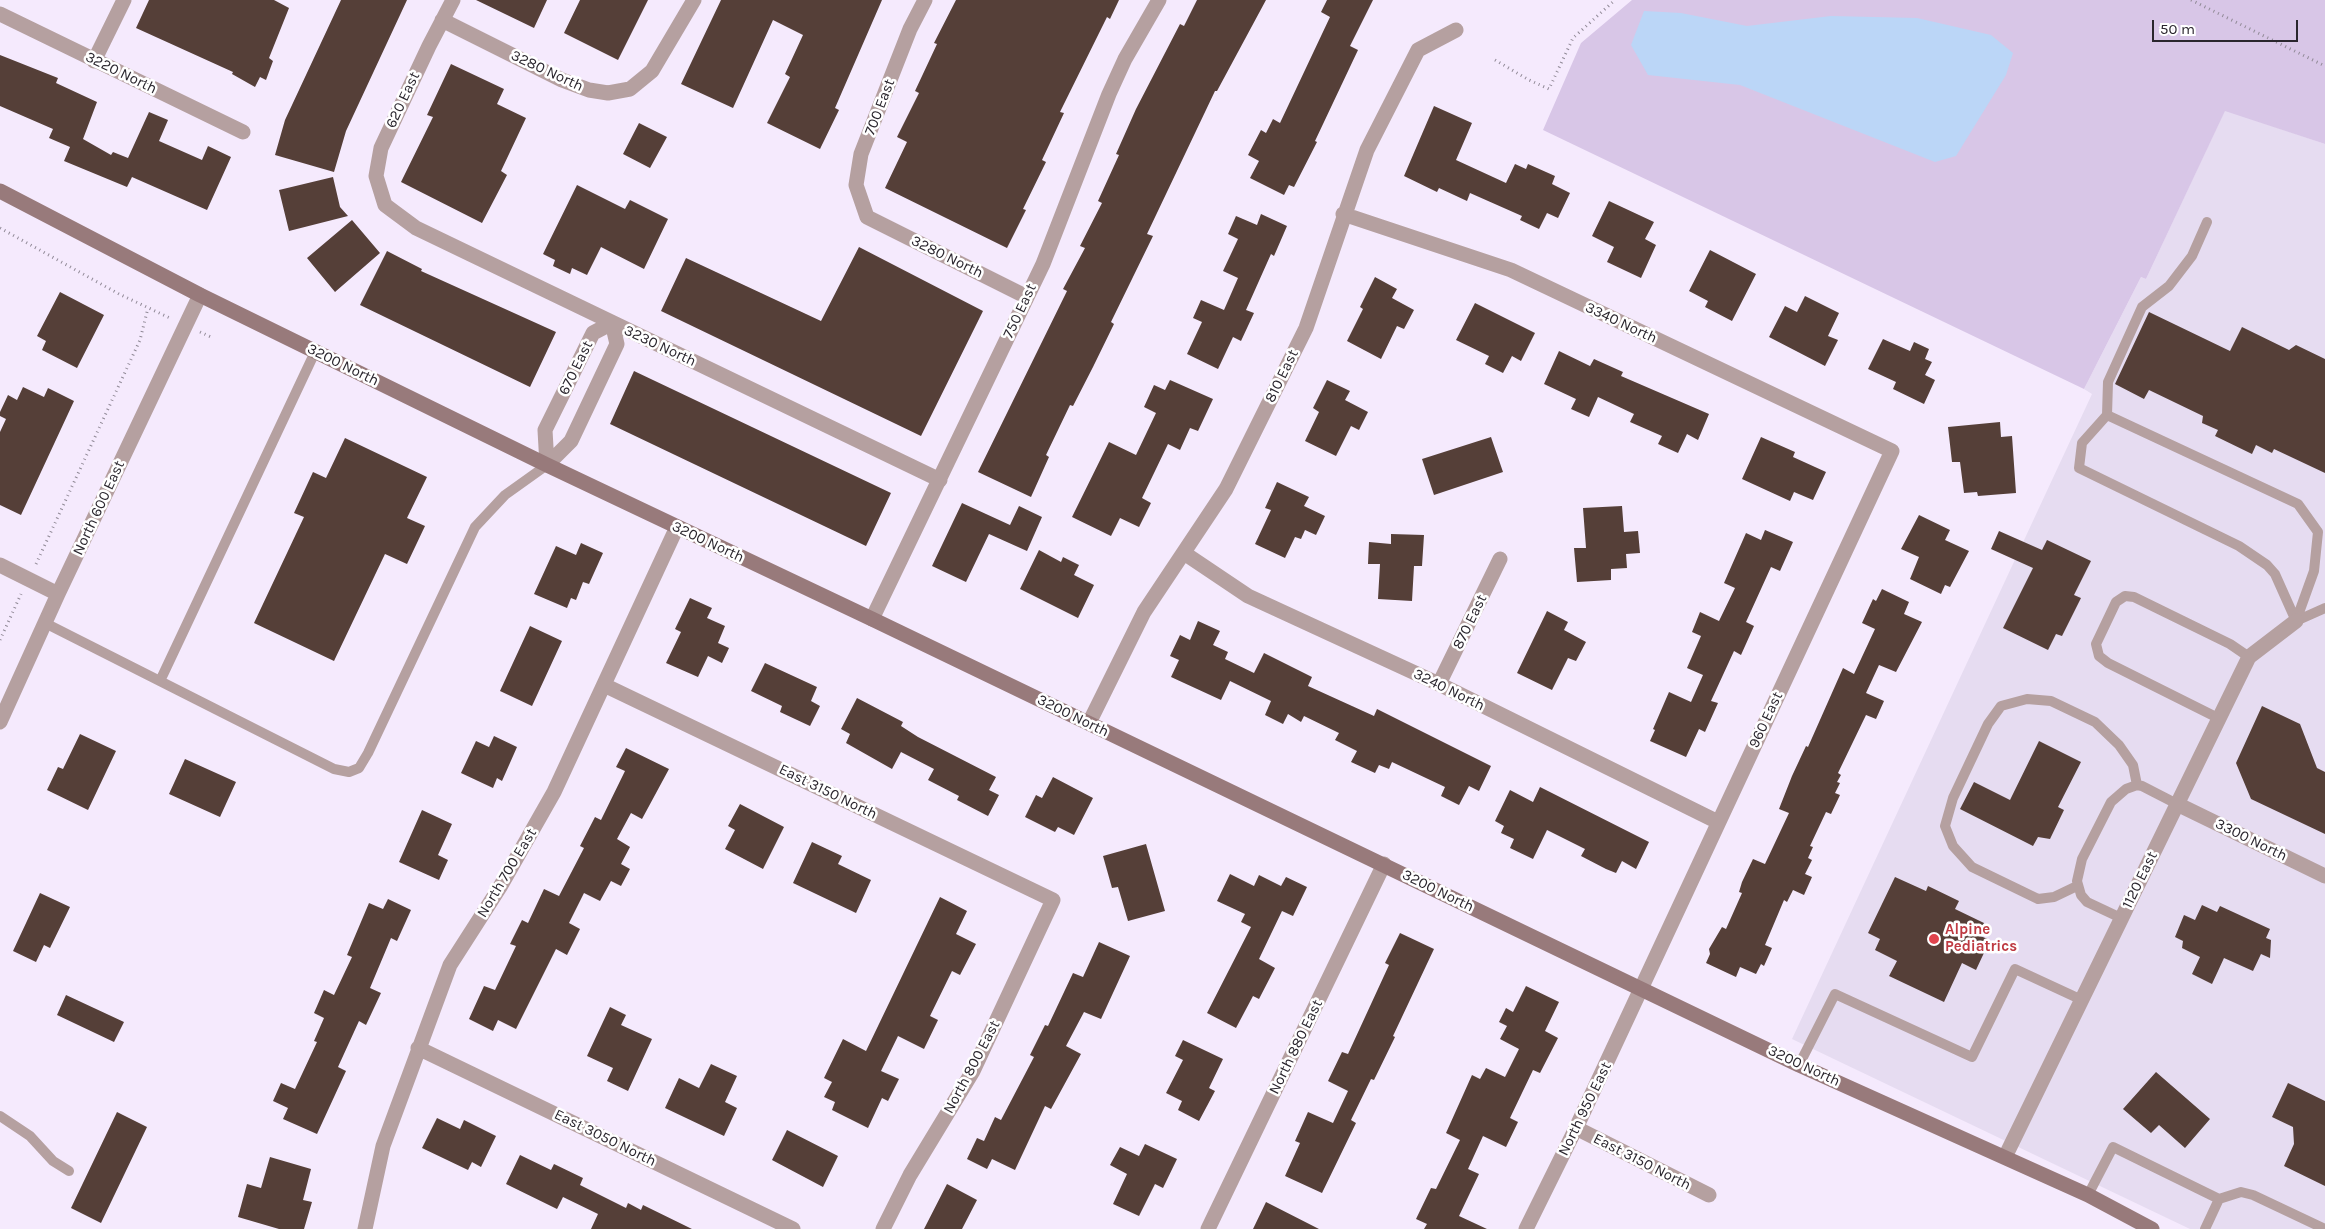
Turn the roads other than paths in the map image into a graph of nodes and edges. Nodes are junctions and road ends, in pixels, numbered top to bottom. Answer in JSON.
{"nodes":[{"id":1,"x":124,"y":0,"type":"edge"},
{"id":2,"x":453,"y":0,"type":"edge"},
{"id":3,"x":694,"y":0,"type":"edge"},
{"id":4,"x":925,"y":0,"type":"edge"},
{"id":5,"x":1159,"y":0,"type":"edge"},
{"id":6,"x":0,"y":14,"type":"edge"},
{"id":7,"x":442,"y":20,"type":"junction"},
{"id":8,"x":1456,"y":30,"type":"dead end"},
{"id":9,"x":94,"y":60,"type":"junction"},
{"id":10,"x":242,"y":132,"type":"dead end"},
{"id":11,"x":0,"y":191,"type":"edge"},
{"id":12,"x":385,"y":205,"type":"joint"},
{"id":13,"x":1344,"y":214,"type":"junction"},
{"id":14,"x":868,"y":217,"type":"joint"},
{"id":15,"x":2207,"y":222,"type":"dead end"},
{"id":16,"x":200,"y":295,"type":"junction"},
{"id":17,"x":1027,"y":297,"type":"junction"},
{"id":18,"x":612,"y":323,"type":"junction"},
{"id":19,"x":315,"y":352,"type":"junction"},
{"id":20,"x":2107,"y":415,"type":"junction"},
{"id":21,"x":1892,"y":451,"type":"joint"},
{"id":22,"x":546,"y":465,"type":"junction"},
{"id":23,"x":940,"y":480,"type":"junction"},
{"id":24,"x":677,"y":527,"type":"junction"},
{"id":25,"x":1184,"y":553,"type":"junction"},
{"id":26,"x":1500,"y":559,"type":"dead end"},
{"id":27,"x":0,"y":565,"type":"edge"},
{"id":28,"x":58,"y":594,"type":"junction"},
{"id":29,"x":2325,"y":608,"type":"edge"},
{"id":30,"x":872,"y":618,"type":"junction"},
{"id":31,"x":2296,"y":621,"type":"junction"},
{"id":32,"x":45,"y":623,"type":"junction"},
{"id":33,"x":2249,"y":657,"type":"junction"},
{"id":34,"x":160,"y":681,"type":"junction"},
{"id":35,"x":1440,"y":684,"type":"junction"},
{"id":36,"x":604,"y":685,"type":"junction"},
{"id":37,"x":2218,"y":718,"type":"junction"},
{"id":38,"x":0,"y":722,"type":"edge"},
{"id":39,"x":1089,"y":723,"type":"junction"},
{"id":40,"x":2137,"y":785,"type":"junction"},
{"id":41,"x":2177,"y":804,"type":"junction"},
{"id":42,"x":1718,"y":822,"type":"junction"},
{"id":43,"x":1384,"y":864,"type":"junction"},
{"id":44,"x":2325,"y":876,"type":"edge"},
{"id":45,"x":2077,"y":886,"type":"junction"},
{"id":46,"x":1053,"y":900,"type":"joint"},
{"id":47,"x":2121,"y":918,"type":"junction"},
{"id":48,"x":1642,"y":989,"type":"junction"},
{"id":49,"x":2082,"y":1000,"type":"junction"},
{"id":50,"x":418,"y":1048,"type":"junction"},
{"id":51,"x":1799,"y":1065,"type":"junction"},
{"id":52,"x":0,"y":1116,"type":"edge"},
{"id":53,"x":1576,"y":1128,"type":"junction"},
{"id":54,"x":2005,"y":1157,"type":"junction"},
{"id":55,"x":69,"y":1171,"type":"dead end"},
{"id":56,"x":2088,"y":1194,"type":"junction"},
{"id":57,"x":1709,"y":1195,"type":"dead end"},
{"id":58,"x":2219,"y":1199,"type":"junction"},
{"id":59,"x":364,"y":1229,"type":"edge"},
{"id":60,"x":793,"y":1229,"type":"edge"},
{"id":61,"x":883,"y":1229,"type":"edge"},
{"id":62,"x":1208,"y":1229,"type":"edge"},
{"id":63,"x":1526,"y":1229,"type":"edge"},
{"id":64,"x":2152,"y":1229,"type":"edge"},
{"id":65,"x":2204,"y":1229,"type":"edge"},
{"id":66,"x":2325,"y":1229,"type":"edge"}],
"edges":[{"from":1,"to":9,"type":"street"},
{"from":2,"to":7,"type":"street","name":"620 East"},
{"from":3,"to":7,"type":"street","name":"3280 North"},
{"from":4,"to":14,"type":"street","name":"700 East"},
{"from":5,"to":17,"type":"street","name":"750 East"},
{"from":6,"to":9,"type":"street","name":"3220 North"},
{"from":7,"to":12,"type":"street","name":"620 East"},
{"from":8,"to":13,"type":"street","name":"810 East"},
{"from":9,"to":10,"type":"street","name":"3220 North"},
{"from":11,"to":16,"type":"street","name":"3200 North"},
{"from":12,"to":18,"type":"street","name":"3230 North"},
{"from":13,"to":21,"type":"street","name":"3340 North"},
{"from":13,"to":25,"type":"street","name":"810 East"},
{"from":14,"to":17,"type":"street","name":"3280 North"},
{"from":15,"to":20,"type":"lane"},
{"from":16,"to":19,"type":"street","name":"3200 North"},
{"from":16,"to":28,"type":"street","name":"North 600 East"},
{"from":17,"to":23,"type":"street","name":"750 East"},
{"from":18,"to":22,"type":"street","name":"670 East"},
{"from":18,"to":22,"type":"street","name":"670 East"},
{"from":18,"to":23,"type":"street","name":"3230 North"},
{"from":19,"to":22,"type":"street","name":"3200 North"},
{"from":19,"to":34,"type":"lane"},
{"from":20,"to":31,"type":"lane"},
{"from":20,"to":31,"type":"lane"},
{"from":21,"to":42,"type":"street","name":"960 East"},
{"from":22,"to":24,"type":"street","name":"3200 North"},
{"from":22,"to":34,"type":"lane"},
{"from":23,"to":30,"type":"street","name":"750 East"},
{"from":24,"to":30,"type":"street","name":"3200 North"},
{"from":24,"to":36,"type":"street","name":"North 700 East"},
{"from":25,"to":35,"type":"street","name":"3240 North"},
{"from":25,"to":39,"type":"street","name":"810 East"},
{"from":26,"to":35,"type":"street","name":"870 East"},
{"from":27,"to":28,"type":"street"},
{"from":28,"to":32,"type":"street","name":"North 600 East"},
{"from":29,"to":31,"type":"lane"},
{"from":30,"to":39,"type":"street","name":"3200 North"},
{"from":31,"to":33,"type":"street","name":"1120 East"},
{"from":32,"to":34,"type":"lane"},
{"from":32,"to":38,"type":"street","name":"North 600 East"},
{"from":33,"to":37,"type":"street","name":"1120 East"},
{"from":33,"to":37,"type":"lane"},
{"from":35,"to":42,"type":"street","name":"3240 North"},
{"from":36,"to":46,"type":"street","name":"East 3150 North"},
{"from":36,"to":50,"type":"street","name":"North 700 East"},
{"from":37,"to":41,"type":"street","name":"1120 East"},
{"from":39,"to":43,"type":"street","name":"3200 North"},
{"from":40,"to":41,"type":"lane"},
{"from":40,"to":45,"type":"lane"},
{"from":40,"to":45,"type":"lane"},
{"from":41,"to":44,"type":"street","name":"3300 North"},
{"from":41,"to":47,"type":"street","name":"1120 East"},
{"from":42,"to":48,"type":"street","name":"960 East"},
{"from":43,"to":48,"type":"street","name":"3200 North"},
{"from":43,"to":62,"type":"street","name":"North 880 East"},
{"from":45,"to":47,"type":"lane"},
{"from":46,"to":61,"type":"street","name":"North 800 East"},
{"from":47,"to":49,"type":"street","name":"1120 East"},
{"from":48,"to":51,"type":"street","name":"3200 North"},
{"from":48,"to":53,"type":"street","name":"North 950 East"},
{"from":49,"to":51,"type":"lane"},
{"from":49,"to":54,"type":"street","name":"1120 East"},
{"from":50,"to":59,"type":"street","name":"North 700 East"},
{"from":50,"to":60,"type":"street","name":"East 3050 North"},
{"from":51,"to":54,"type":"street","name":"3200 North"},
{"from":52,"to":55,"type":"lane"},
{"from":53,"to":57,"type":"street","name":"East 3150 North"},
{"from":53,"to":63,"type":"street","name":"North 950 East"},
{"from":54,"to":56,"type":"street","name":"3200 North"},
{"from":56,"to":58,"type":"lane"},
{"from":56,"to":64,"type":"street","name":"3200 North"},
{"from":58,"to":65,"type":"lane"},
{"from":58,"to":66,"type":"lane"}]}
